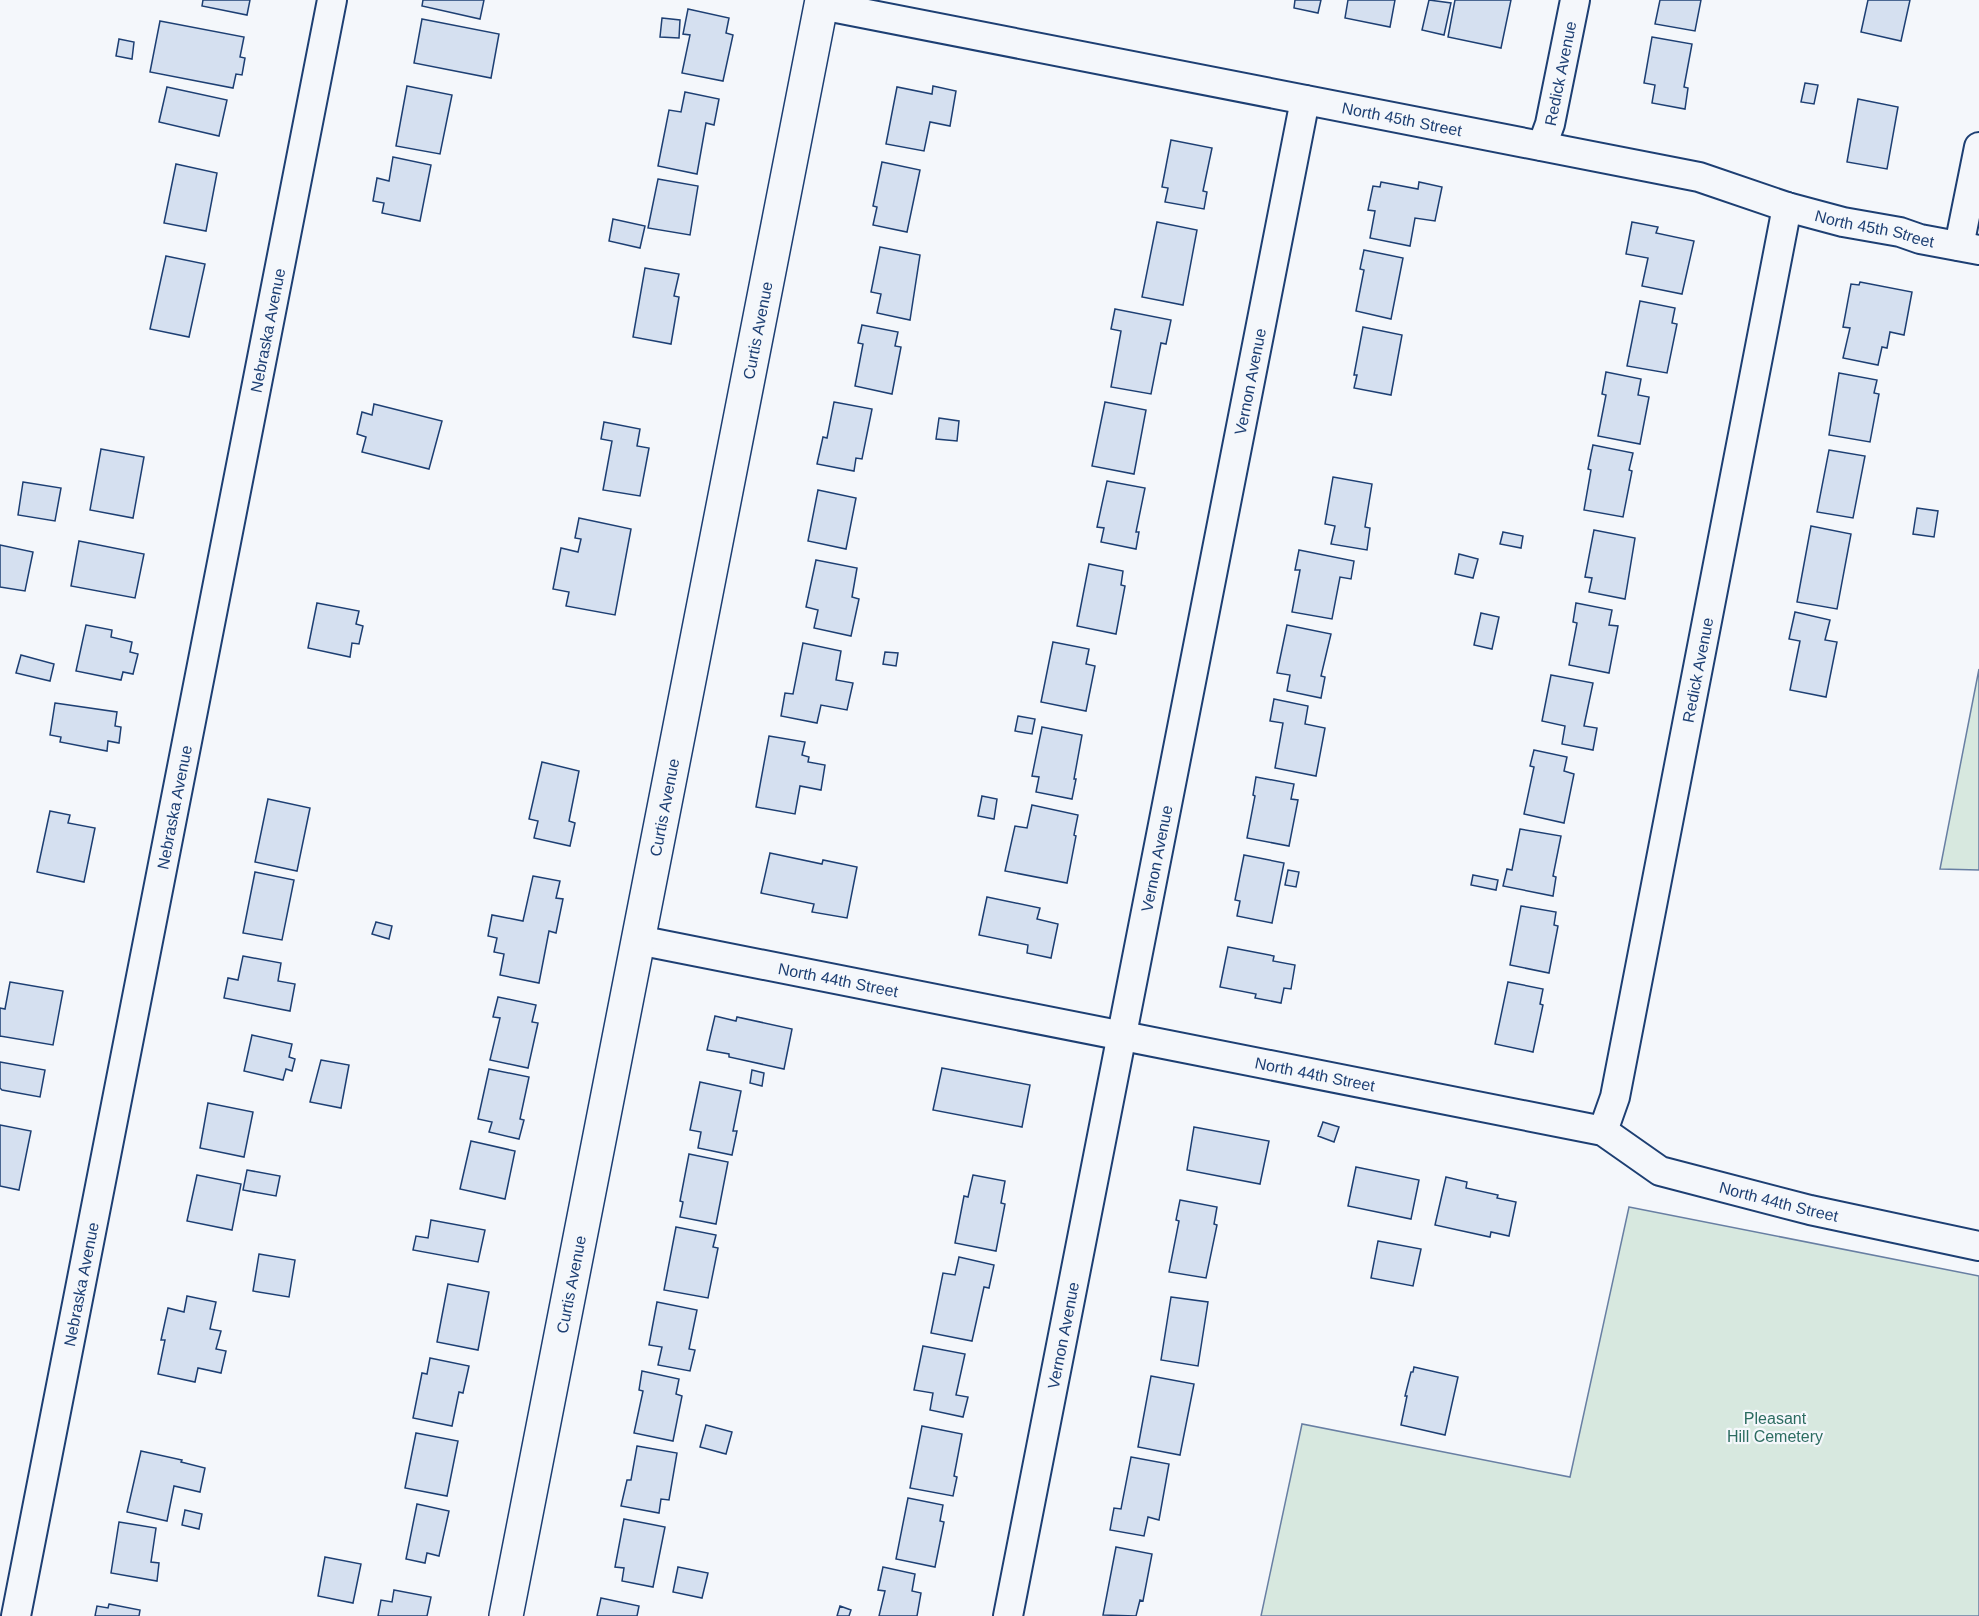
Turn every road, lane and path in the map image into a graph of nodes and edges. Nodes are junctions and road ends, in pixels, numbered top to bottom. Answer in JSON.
{"nodes":[{"id":1,"x":332,"y":0,"type":"edge"},
{"id":2,"x":1575,"y":0,"type":"edge"},
{"id":3,"x":821,"y":3,"type":"edge"},
{"id":4,"x":1305,"y":100,"type":"junction"},
{"id":5,"x":1542,"y":146,"type":"junction"},
{"id":6,"x":1979,"y":147,"type":"edge"},
{"id":7,"x":1787,"y":207,"type":"junction"},
{"id":8,"x":1969,"y":248,"type":"edge"},
{"id":9,"x":638,"y":940,"type":"junction"},
{"id":10,"x":1122,"y":1036,"type":"junction"},
{"id":11,"x":1604,"y":1131,"type":"junction"},
{"id":12,"x":1979,"y":1246,"type":"edge"},
{"id":13,"x":16,"y":1616,"type":"edge"},
{"id":14,"x":506,"y":1616,"type":"edge"},
{"id":15,"x":1008,"y":1616,"type":"edge"}],
"edges":[{"from":1,"to":13,"type":"street","name":"Nebraska Avenue"},
{"from":2,"to":5,"type":"street","name":"Redick Avenue"},
{"from":3,"to":4,"type":"street","name":"North 45th Street"},
{"from":3,"to":9,"type":"street","name":"Curtis Avenue"},
{"from":4,"to":5,"type":"street","name":"North 45th Street"},
{"from":4,"to":10,"type":"street","name":"Vernon Avenue"},
{"from":5,"to":7,"type":"street","name":"North 45th Street"},
{"from":6,"to":8,"type":"street"},
{"from":7,"to":8,"type":"street","name":"North 45th Street"},
{"from":7,"to":11,"type":"street","name":"Redick Avenue"},
{"from":9,"to":10,"type":"street","name":"North 44th Street"},
{"from":9,"to":14,"type":"street","name":"Curtis Avenue"},
{"from":10,"to":11,"type":"street","name":"North 44th Street"},
{"from":10,"to":15,"type":"street","name":"Vernon Avenue"},
{"from":11,"to":12,"type":"street","name":"North 44th Street"}]}
